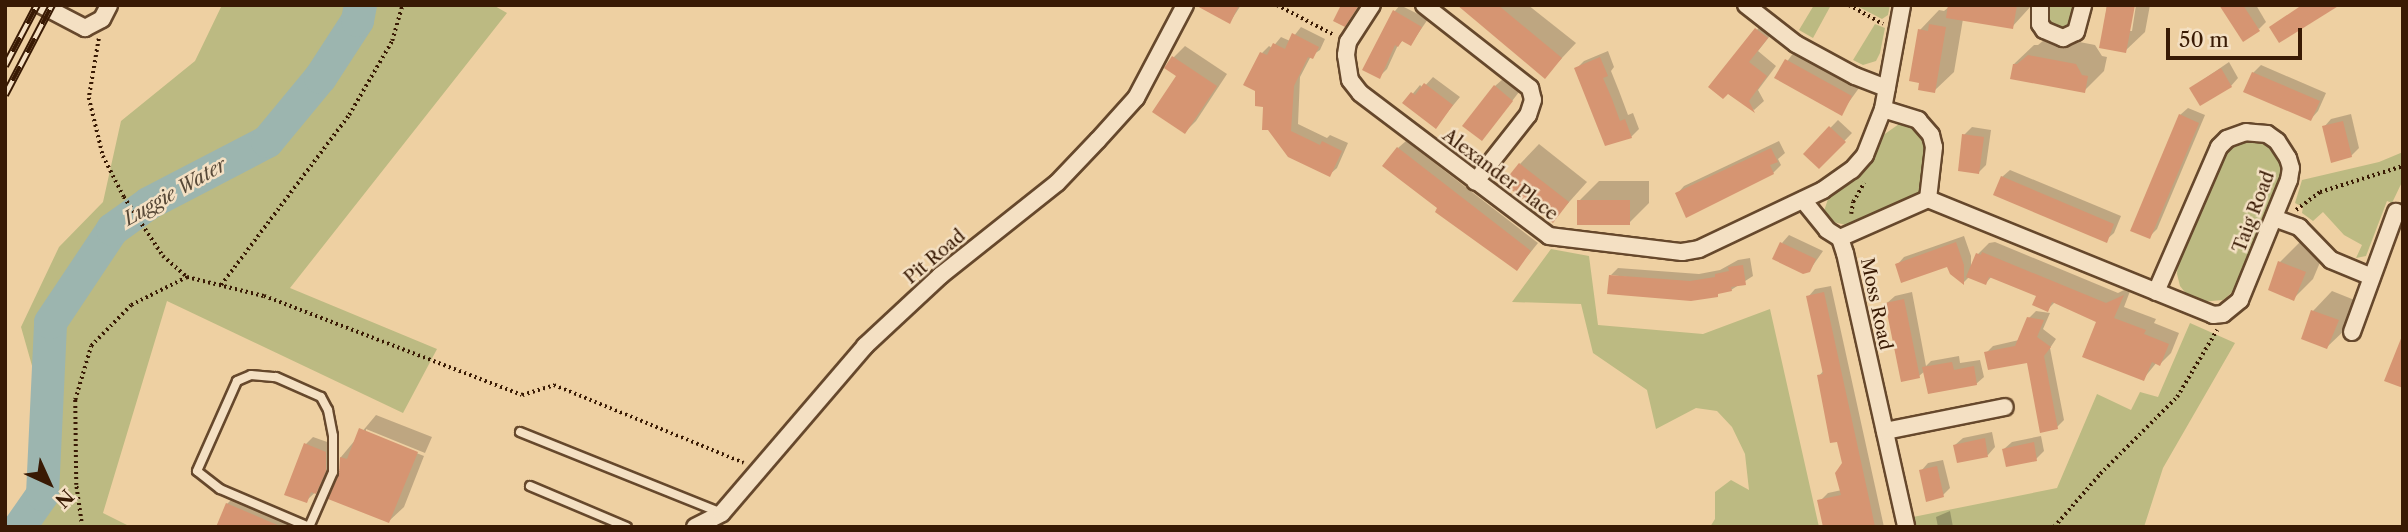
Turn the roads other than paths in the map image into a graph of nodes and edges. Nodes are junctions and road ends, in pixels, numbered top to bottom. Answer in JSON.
{"nodes":[{"id":1,"x":41,"y":5,"type":"edge"},
{"id":2,"x":1185,"y":5,"type":"edge"},
{"id":3,"x":1372,"y":5,"type":"edge"},
{"id":4,"x":1424,"y":5,"type":"edge"},
{"id":5,"x":1746,"y":5,"type":"edge"},
{"id":6,"x":1902,"y":5,"type":"edge"},
{"id":7,"x":2040,"y":5,"type":"edge"},
{"id":8,"x":2084,"y":5,"type":"edge"},
{"id":9,"x":106,"y":12,"type":"edge"},
{"id":10,"x":1887,"y":88,"type":"junction"},
{"id":11,"x":1883,"y":109,"type":"junction"},
{"id":12,"x":1475,"y":182,"type":"junction"},
{"id":13,"x":1928,"y":199,"type":"junction"},
{"id":14,"x":1803,"y":200,"type":"junction"},
{"id":15,"x":2396,"y":212,"type":"dead end"},
{"id":16,"x":2282,"y":220,"type":"junction"},
{"id":17,"x":1840,"y":238,"type":"junction"},
{"id":18,"x":2372,"y":276,"type":"junction"},
{"id":19,"x":2156,"y":292,"type":"junction"},
{"id":20,"x":2351,"y":332,"type":"dead end"},
{"id":21,"x":2005,"y":407,"type":"dead end"},
{"id":22,"x":1885,"y":431,"type":"junction"},
{"id":23,"x":520,"y":432,"type":"dead end"},
{"id":24,"x":530,"y":486,"type":"dead end"},
{"id":25,"x":722,"y":513,"type":"junction"},
{"id":26,"x":310,"y":526,"type":"edge"},
{"id":27,"x":626,"y":527,"type":"edge"},
{"id":28,"x":695,"y":527,"type":"edge"},
{"id":29,"x":1906,"y":527,"type":"edge"}],
"edges":[{"from":1,"to":9,"type":"street"},
{"from":2,"to":25,"type":"street","name":"Pit Road"},
{"from":3,"to":12,"type":"street","name":"Alexander Place"},
{"from":4,"to":12,"type":"street"},
{"from":5,"to":10,"type":"street"},
{"from":6,"to":10,"type":"street","name":"Alexander Place"},
{"from":7,"to":8,"type":"street"},
{"from":10,"to":11,"type":"street","name":"Alexander Place"},
{"from":11,"to":13,"type":"street"},
{"from":11,"to":14,"type":"street","name":"Alexander Place"},
{"from":12,"to":14,"type":"street","name":"Alexander Place"},
{"from":13,"to":17,"type":"street"},
{"from":13,"to":19,"type":"street"},
{"from":14,"to":17,"type":"street"},
{"from":15,"to":18,"type":"street"},
{"from":16,"to":18,"type":"street"},
{"from":16,"to":19,"type":"street","name":"Taig Road"},
{"from":16,"to":19,"type":"street","name":"Taig Road"},
{"from":17,"to":22,"type":"street","name":"Moss Road"},
{"from":18,"to":20,"type":"street"},
{"from":21,"to":22,"type":"street"},
{"from":22,"to":29,"type":"street","name":"Moss Road"},
{"from":23,"to":25,"type":"lane"},
{"from":24,"to":27,"type":"lane"},
{"from":25,"to":28,"type":"street","name":"Pit Road"},
{"from":26,"to":26,"type":"lane"}]}
